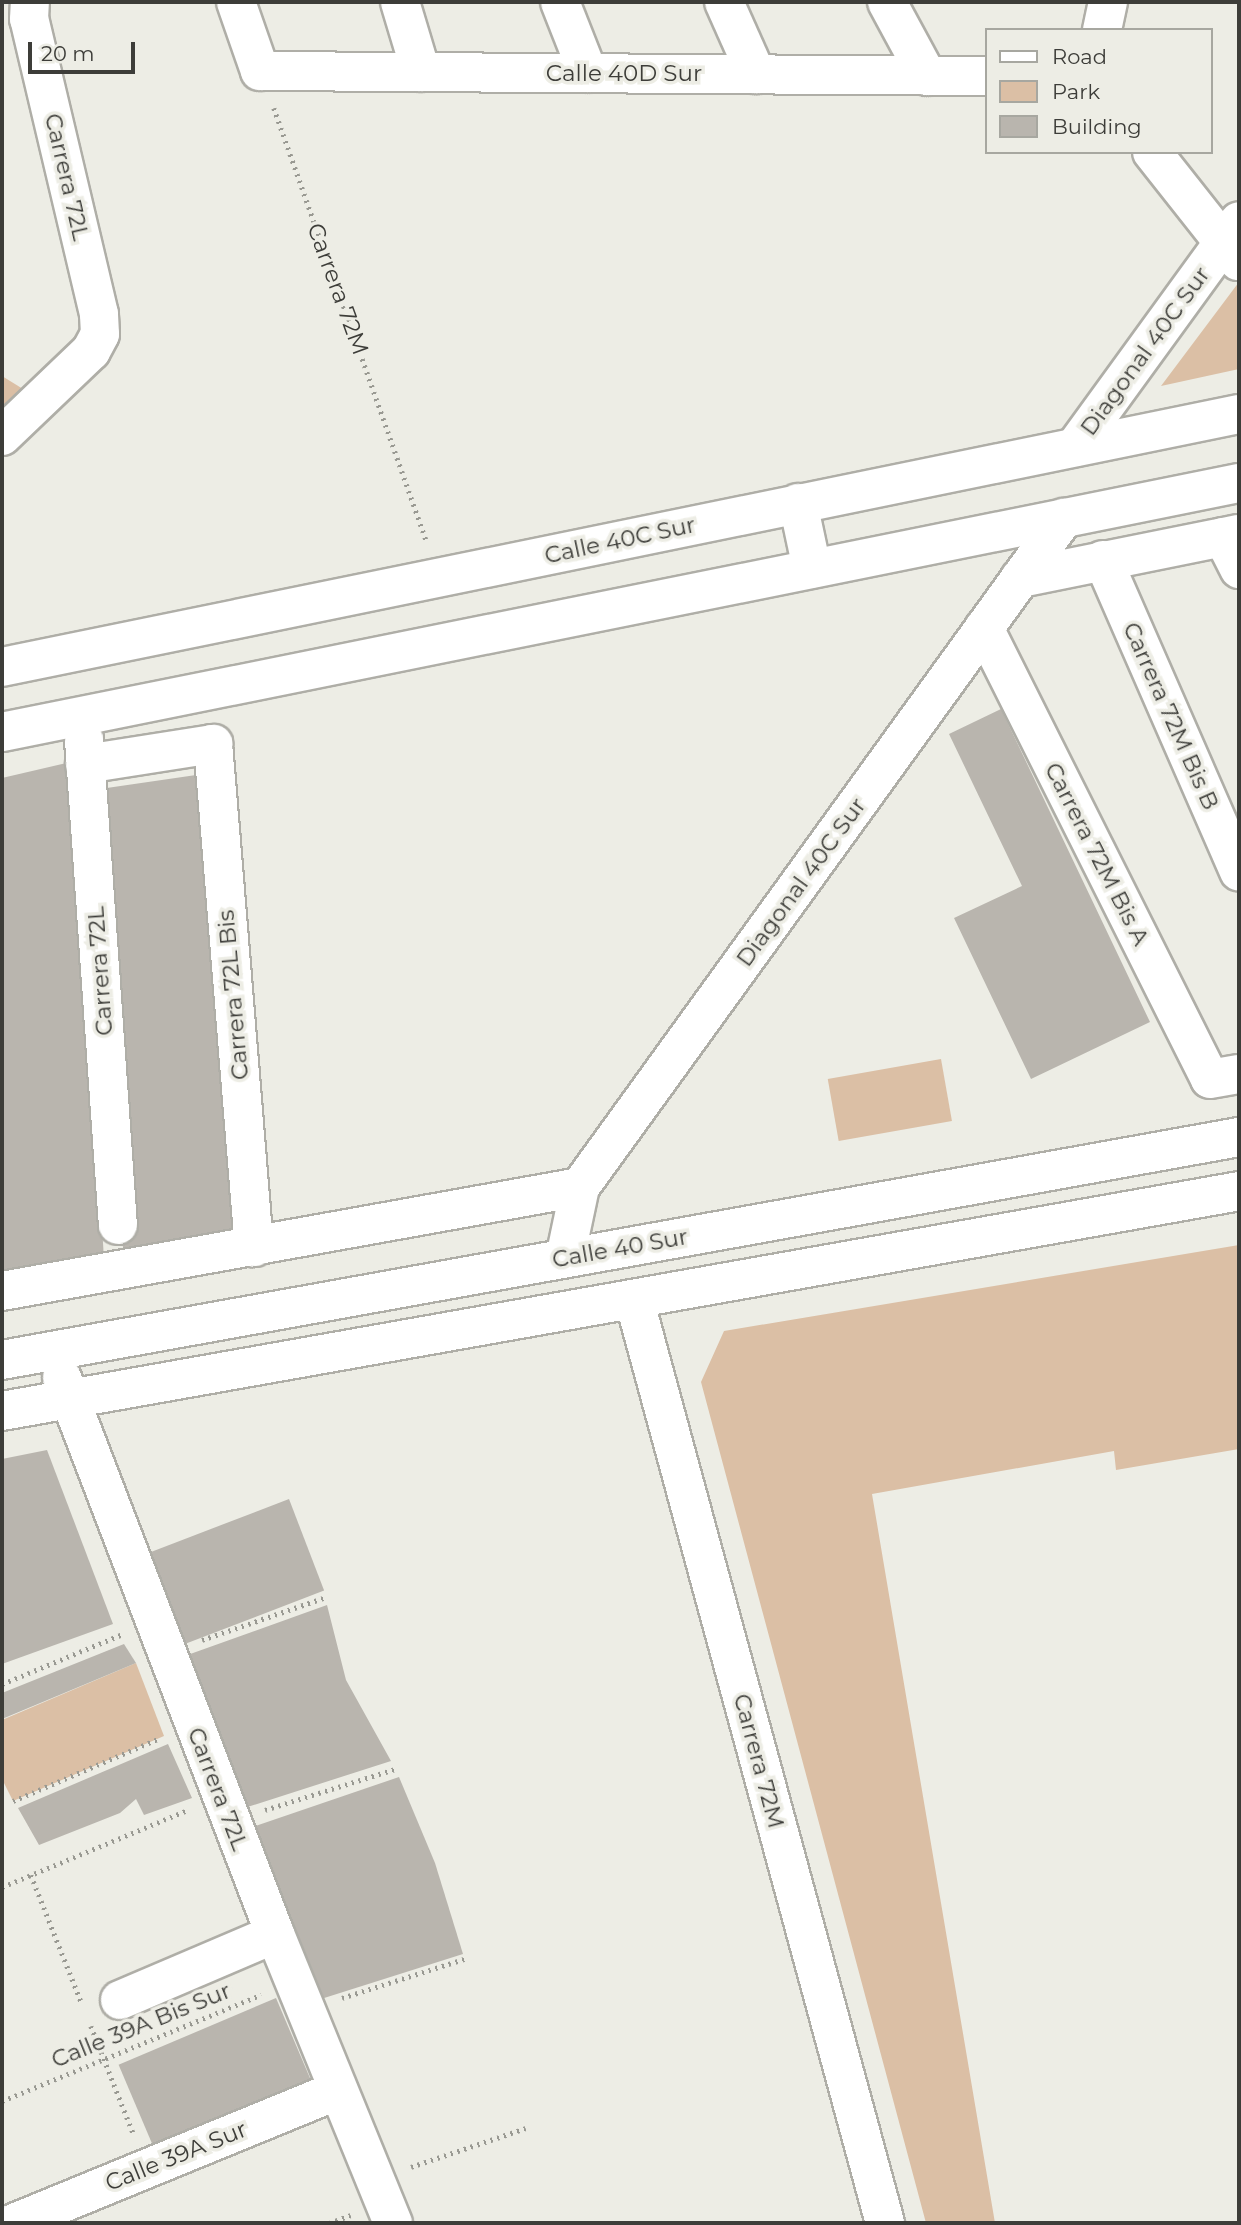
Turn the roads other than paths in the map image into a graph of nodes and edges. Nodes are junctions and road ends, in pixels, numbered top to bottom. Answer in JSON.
{"nodes":[{"id":1,"x":30,"y":2,"type":"edge"},
{"id":2,"x":236,"y":2,"type":"edge"},
{"id":3,"x":400,"y":2,"type":"edge"},
{"id":4,"x":560,"y":2,"type":"edge"},
{"id":5,"x":724,"y":2,"type":"edge"},
{"id":6,"x":887,"y":2,"type":"edge"},
{"id":7,"x":1108,"y":2,"type":"edge"},
{"id":8,"x":1102,"y":28,"type":"edge"},
{"id":9,"x":421,"y":72,"type":"junction"},
{"id":10,"x":588,"y":73,"type":"junction"},
{"id":11,"x":756,"y":74,"type":"junction"},
{"id":12,"x":927,"y":76,"type":"junction"},
{"id":13,"x":986,"y":76,"type":"edge"},
{"id":14,"x":1154,"y":154,"type":"edge"},
{"id":15,"x":1234,"y":242,"type":"edge"},
{"id":16,"x":1239,"y":414,"type":"edge"},
{"id":17,"x":2,"y":436,"type":"edge"},
{"id":18,"x":1075,"y":447,"type":"junction"},
{"id":19,"x":1239,"y":483,"type":"edge"},
{"id":20,"x":798,"y":503,"type":"junction"},
{"id":21,"x":1064,"y":518,"type":"junction"},
{"id":22,"x":1234,"y":546,"type":"edge"},
{"id":23,"x":1103,"y":560,"type":"junction"},
{"id":24,"x":812,"y":569,"type":"junction"},
{"id":25,"x":1020,"y":578,"type":"junction"},
{"id":26,"x":984,"y":628,"type":"junction"},
{"id":27,"x":2,"y":667,"type":"edge"},
{"id":28,"x":82,"y":717,"type":"junction"},
{"id":29,"x":2,"y":732,"type":"edge"},
{"id":30,"x":85,"y":764,"type":"junction"},
{"id":31,"x":1239,"y":872,"type":"edge"},
{"id":32,"x":1224,"y":1077,"type":"edge"},
{"id":33,"x":1239,"y":1137,"type":"edge"},
{"id":34,"x":580,"y":1187,"type":"junction"},
{"id":35,"x":1239,"y":1191,"type":"edge"},
{"id":36,"x":118,"y":1225,"type":"dead end"},
{"id":37,"x":254,"y":1247,"type":"junction"},
{"id":38,"x":565,"y":1258,"type":"junction"},
{"id":39,"x":2,"y":1291,"type":"edge"},
{"id":40,"x":634,"y":1299,"type":"junction"},
{"id":41,"x":51,"y":1351,"type":"junction"},
{"id":42,"x":2,"y":1360,"type":"edge"},
{"id":43,"x":70,"y":1400,"type":"junction"},
{"id":44,"x":2,"y":1411,"type":"edge"},
{"id":45,"x":275,"y":1934,"type":"junction"},
{"id":46,"x":120,"y":2000,"type":"dead end"},
{"id":47,"x":338,"y":2090,"type":"junction"},
{"id":48,"x":13,"y":2223,"type":"edge"},
{"id":49,"x":393,"y":2223,"type":"edge"},
{"id":50,"x":885,"y":2223,"type":"edge"}],
"edges":[{"from":1,"to":17,"type":"street","name":"Carrera 72L"},
{"from":2,"to":9,"type":"street","name":"Calle 40D Sur"},
{"from":3,"to":9,"type":"street"},
{"from":4,"to":10,"type":"street"},
{"from":5,"to":11,"type":"street"},
{"from":6,"to":12,"type":"street"},
{"from":7,"to":8,"type":"street"},
{"from":9,"to":10,"type":"street","name":"Calle 40D Sur"},
{"from":10,"to":11,"type":"street","name":"Calle 40D Sur"},
{"from":11,"to":12,"type":"street","name":"Calle 40D Sur"},
{"from":12,"to":13,"type":"street","name":"Calle 40D Sur"},
{"from":14,"to":15,"type":"street"},
{"from":15,"to":18,"type":"street","name":"Diagonal 40C Sur"},
{"from":16,"to":18,"type":"street","name":"Calle 40C Sur"},
{"from":18,"to":20,"type":"street","name":"Calle 40C Sur"},
{"from":19,"to":21,"type":"street"},
{"from":20,"to":24,"type":"street"},
{"from":20,"to":27,"type":"street","name":"Calle 40C Sur"},
{"from":21,"to":24,"type":"street"},
{"from":21,"to":25,"type":"street","name":"Diagonal 40C Sur"},
{"from":22,"to":23,"type":"street"},
{"from":23,"to":25,"type":"street"},
{"from":23,"to":31,"type":"street","name":"Carrera 72M Bis B"},
{"from":24,"to":28,"type":"street"},
{"from":25,"to":26,"type":"street","name":"Diagonal 40C Sur"},
{"from":26,"to":32,"type":"street","name":"Carrera 72M Bis A"},
{"from":26,"to":34,"type":"street","name":"Diagonal 40C Sur"},
{"from":28,"to":29,"type":"street"},
{"from":28,"to":30,"type":"street","name":"Carrera 72L"},
{"from":30,"to":36,"type":"street","name":"Carrera 72L"},
{"from":30,"to":37,"type":"street","name":"Carrera 72L Bis"},
{"from":33,"to":38,"type":"street","name":"Calle 40 Sur"},
{"from":34,"to":37,"type":"street"},
{"from":34,"to":38,"type":"street","name":"Diagonal 40C Sur"},
{"from":35,"to":40,"type":"street"},
{"from":37,"to":39,"type":"street"},
{"from":38,"to":41,"type":"street","name":"Calle 40 Sur"},
{"from":40,"to":43,"type":"street"},
{"from":40,"to":50,"type":"street","name":"Carrera 72M"},
{"from":41,"to":42,"type":"street","name":"Calle 40 Sur"},
{"from":41,"to":43,"type":"street","name":"Carrera 72L"},
{"from":43,"to":44,"type":"street"},
{"from":43,"to":45,"type":"street","name":"Carrera 72L"},
{"from":45,"to":46,"type":"street"},
{"from":45,"to":47,"type":"street","name":"Carrera 72L"},
{"from":47,"to":48,"type":"street","name":"Calle 39A Sur"},
{"from":47,"to":49,"type":"street","name":"Carrera 72L"}]}
